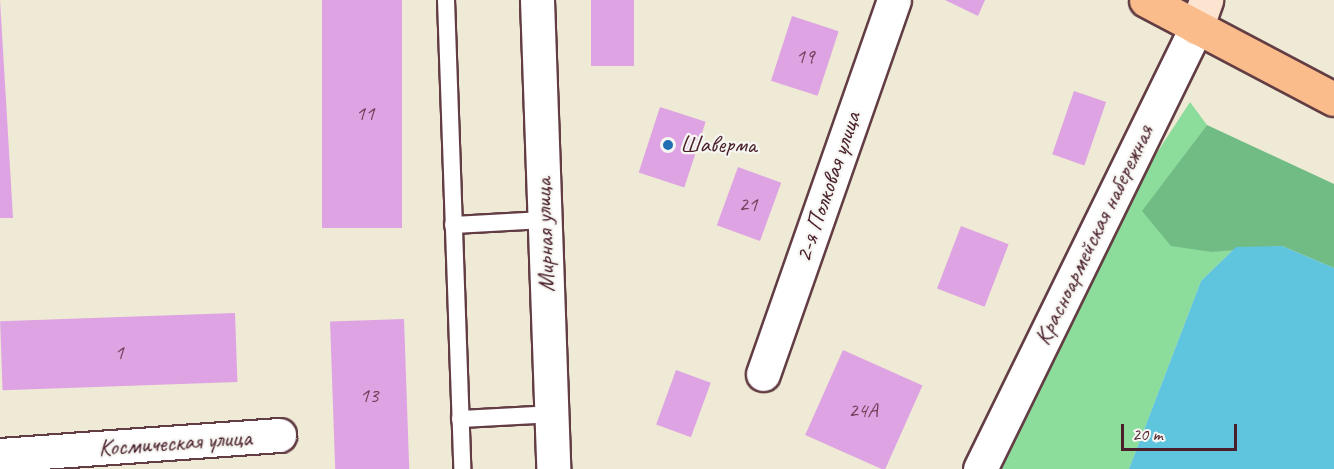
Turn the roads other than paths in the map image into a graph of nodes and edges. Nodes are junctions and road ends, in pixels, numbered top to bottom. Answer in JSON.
{"nodes":[{"id":1,"x":446,"y":0,"type":"edge"},
{"id":2,"x":537,"y":0,"type":"edge"},
{"id":3,"x":894,"y":0,"type":"edge"},
{"id":4,"x":1146,"y":0,"type":"edge"},
{"id":5,"x":1201,"y":14,"type":"edge"},
{"id":6,"x":1334,"y":99,"type":"edge"},
{"id":7,"x":545,"y":220,"type":"junction"},
{"id":8,"x":453,"y":225,"type":"junction"},
{"id":9,"x":763,"y":374,"type":"dead end"},
{"id":10,"x":551,"y":414,"type":"junction"},
{"id":11,"x":460,"y":419,"type":"junction"},
{"id":12,"x":279,"y":435,"type":"dead end"},
{"id":13,"x":0,"y":455,"type":"edge"},
{"id":14,"x":462,"y":469,"type":"edge"},
{"id":15,"x":553,"y":469,"type":"edge"},
{"id":16,"x":980,"y":469,"type":"edge"}],
"edges":[{"from":1,"to":8,"type":"lane"},
{"from":2,"to":7,"type":"street","name":"Мирная улица"},
{"from":3,"to":9,"type":"street","name":"2-я Полковая улица"},
{"from":4,"to":5,"type":"main road"},
{"from":5,"to":6,"type":"main road"},
{"from":5,"to":16,"type":"street","name":"Красноармейская набережная"},
{"from":7,"to":8,"type":"lane"},
{"from":7,"to":10,"type":"street","name":"Мирная улица"},
{"from":8,"to":11,"type":"lane"},
{"from":10,"to":11,"type":"lane"},
{"from":10,"to":15,"type":"street","name":"Мирная улица"},
{"from":11,"to":14,"type":"lane"},
{"from":12,"to":13,"type":"street","name":"Космическая улица"}]}
